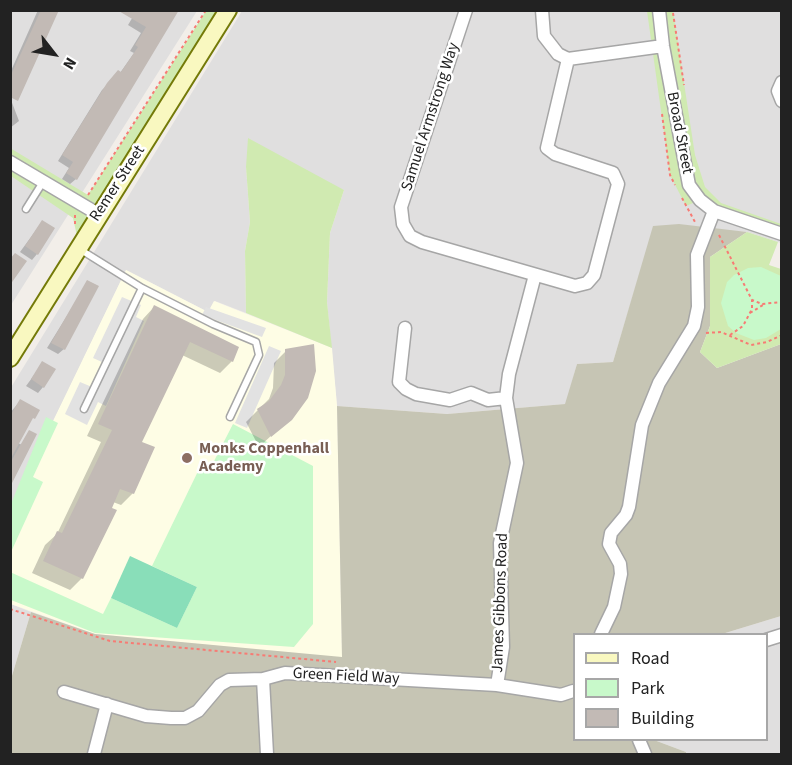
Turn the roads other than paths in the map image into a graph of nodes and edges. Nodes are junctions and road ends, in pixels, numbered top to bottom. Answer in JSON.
{"nodes":[{"id":1,"x":228,"y":10,"type":"edge"},
{"id":2,"x":466,"y":10,"type":"edge"},
{"id":3,"x":542,"y":10,"type":"edge"},
{"id":4,"x":659,"y":10,"type":"edge"},
{"id":5,"x":663,"y":46,"type":"junction"},
{"id":6,"x":568,"y":59,"type":"junction"},
{"id":7,"x":782,"y":82,"type":"edge"},
{"id":8,"x":782,"y":101,"type":"edge"},
{"id":9,"x":10,"y":162,"type":"edge"},
{"id":10,"x":43,"y":182,"type":"junction"},
{"id":11,"x":26,"y":209,"type":"dead end"},
{"id":12,"x":98,"y":214,"type":"junction"},
{"id":13,"x":713,"y":215,"type":"junction"},
{"id":14,"x":782,"y":234,"type":"edge"},
{"id":15,"x":81,"y":244,"type":"junction"},
{"id":16,"x":535,"y":275,"type":"junction"},
{"id":17,"x":142,"y":288,"type":"junction"},
{"id":18,"x":405,"y":328,"type":"dead end"},
{"id":19,"x":10,"y":358,"type":"edge"},
{"id":20,"x":507,"y":398,"type":"junction"},
{"id":21,"x":84,"y":409,"type":"dead end"},
{"id":22,"x":230,"y":417,"type":"dead end"},
{"id":23,"x":601,"y":633,"type":"edge"},
{"id":24,"x":263,"y":679,"type":"junction"},
{"id":25,"x":497,"y":685,"type":"junction"},
{"id":26,"x":573,"y":690,"type":"edge"},
{"id":27,"x":64,"y":692,"type":"dead end"},
{"id":28,"x":107,"y":704,"type":"junction"},
{"id":29,"x":94,"y":754,"type":"edge"},
{"id":30,"x":267,"y":754,"type":"edge"}],
"edges":[{"from":1,"to":12,"type":"street","name":"Remer Street"},
{"from":2,"to":16,"type":"street","name":"Samuel Armstrong Way"},
{"from":3,"to":6,"type":"street"},
{"from":4,"to":5,"type":"street","name":"Broad Street"},
{"from":5,"to":6,"type":"street"},
{"from":5,"to":13,"type":"street","name":"Broad Street"},
{"from":6,"to":16,"type":"street","name":"Samuel Armstrong Way"},
{"from":7,"to":8,"type":"street"},
{"from":9,"to":10,"type":"street"},
{"from":10,"to":11,"type":"lane"},
{"from":10,"to":12,"type":"street"},
{"from":12,"to":15,"type":"street","name":"Remer Street"},
{"from":13,"to":14,"type":"street","name":"Broad Street"},
{"from":13,"to":23,"type":"street"},
{"from":15,"to":17,"type":"lane"},
{"from":15,"to":19,"type":"street","name":"Remer Street"},
{"from":16,"to":20,"type":"street","name":"James Gibbons Road"},
{"from":17,"to":21,"type":"lane"},
{"from":17,"to":22,"type":"lane"},
{"from":18,"to":20,"type":"street"},
{"from":20,"to":25,"type":"street","name":"James Gibbons Road"},
{"from":24,"to":25,"type":"street","name":"Green Field Way"},
{"from":24,"to":28,"type":"street","name":"Green Field Way"},
{"from":24,"to":30,"type":"street"},
{"from":25,"to":26,"type":"street","name":"Green Field Way"},
{"from":27,"to":28,"type":"street","name":"Green Field Way"},
{"from":28,"to":29,"type":"street"}]}
